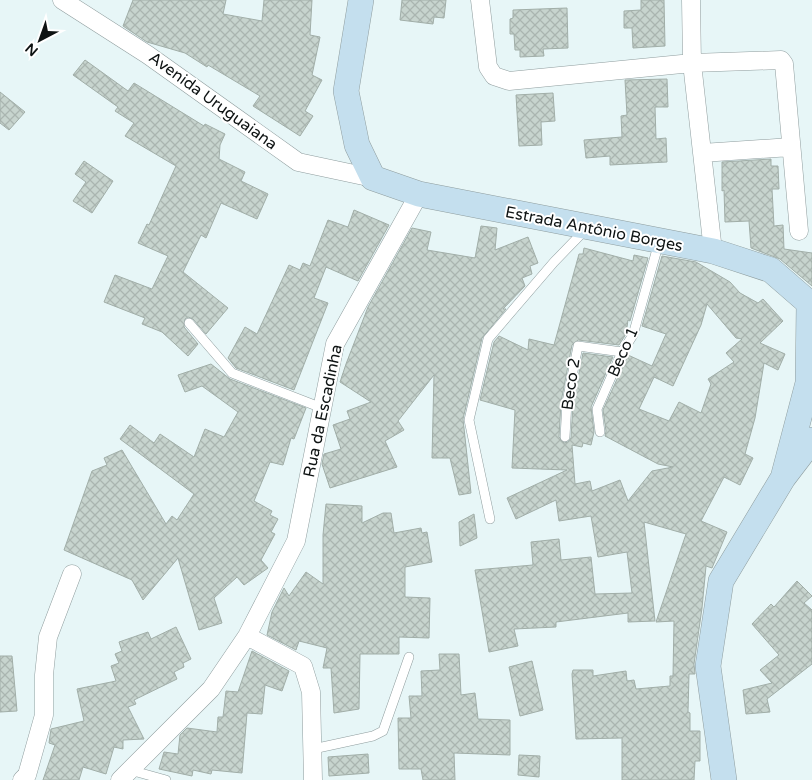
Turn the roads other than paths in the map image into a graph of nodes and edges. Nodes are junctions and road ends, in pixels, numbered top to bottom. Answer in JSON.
{"nodes":[{"id":1,"x":62,"y":0,"type":"edge"},
{"id":2,"x":361,"y":0,"type":"edge"},
{"id":3,"x":480,"y":0,"type":"edge"},
{"id":4,"x":691,"y":0,"type":"edge"},
{"id":5,"x":692,"y":63,"type":"junction"},
{"id":6,"x":791,"y":147,"type":"junction"},
{"id":7,"x":702,"y":153,"type":"junction"},
{"id":8,"x":373,"y":178,"type":"junction"},
{"id":9,"x":419,"y":194,"type":"junction"},
{"id":10,"x":588,"y":228,"type":"junction"},
{"id":11,"x":799,"y":230,"type":"dead end"},
{"id":12,"x":659,"y":242,"type":"junction"},
{"id":13,"x":713,"y":251,"type":"junction"},
{"id":14,"x":189,"y":323,"type":"dead end"},
{"id":15,"x":622,"y":352,"type":"junction"},
{"id":16,"x":322,"y":408,"type":"junction"},
{"id":17,"x":600,"y":432,"type":"dead end"},
{"id":18,"x":565,"y":437,"type":"dead end"},
{"id":19,"x":812,"y":440,"type":"edge"},
{"id":20,"x":783,"y":478,"type":"junction"},
{"id":21,"x":490,"y":519,"type":"dead end"},
{"id":22,"x":72,"y":574,"type":"dead end"},
{"id":23,"x":247,"y":636,"type":"junction"},
{"id":24,"x":410,"y":657,"type":"dead end"},
{"id":25,"x":312,"y":749,"type":"junction"},
{"id":26,"x":125,"y":775,"type":"edge"},
{"id":27,"x":22,"y":780,"type":"edge"},
{"id":28,"x":166,"y":780,"type":"edge"},
{"id":29,"x":314,"y":780,"type":"edge"},
{"id":30,"x":724,"y":780,"type":"edge"}],
"edges":[{"from":1,"to":8,"type":"street","name":"Avenida Uruguaiana"},
{"from":2,"to":8,"type":"street"},
{"from":3,"to":5,"type":"street"},
{"from":4,"to":5,"type":"street"},
{"from":5,"to":6,"type":"street"},
{"from":5,"to":7,"type":"street"},
{"from":6,"to":7,"type":"street"},
{"from":6,"to":11,"type":"street"},
{"from":7,"to":13,"type":"street"},
{"from":8,"to":9,"type":"street","name":"Estrada Antônio Borges"},
{"from":9,"to":10,"type":"street","name":"Estrada Antônio Borges"},
{"from":9,"to":16,"type":"street","name":"Rua da Escadinha"},
{"from":10,"to":12,"type":"street","name":"Estrada Antônio Borges"},
{"from":10,"to":21,"type":"lane"},
{"from":12,"to":13,"type":"street","name":"Estrada Antônio Borges"},
{"from":12,"to":15,"type":"lane","name":"Beco 1"},
{"from":13,"to":20,"type":"street","name":"Estrada Antônio Borges"},
{"from":14,"to":16,"type":"lane"},
{"from":15,"to":17,"type":"lane","name":"Beco 1"},
{"from":15,"to":18,"type":"lane","name":"Beco 2"},
{"from":16,"to":23,"type":"street","name":"Rua da Escadinha"},
{"from":19,"to":20,"type":"street"},
{"from":20,"to":30,"type":"street"},
{"from":22,"to":27,"type":"street"},
{"from":23,"to":25,"type":"street"},
{"from":23,"to":26,"type":"street","name":"Rua da Escadinha"},
{"from":24,"to":25,"type":"lane"},
{"from":25,"to":29,"type":"street"},
{"from":26,"to":28,"type":"lane"}]}
